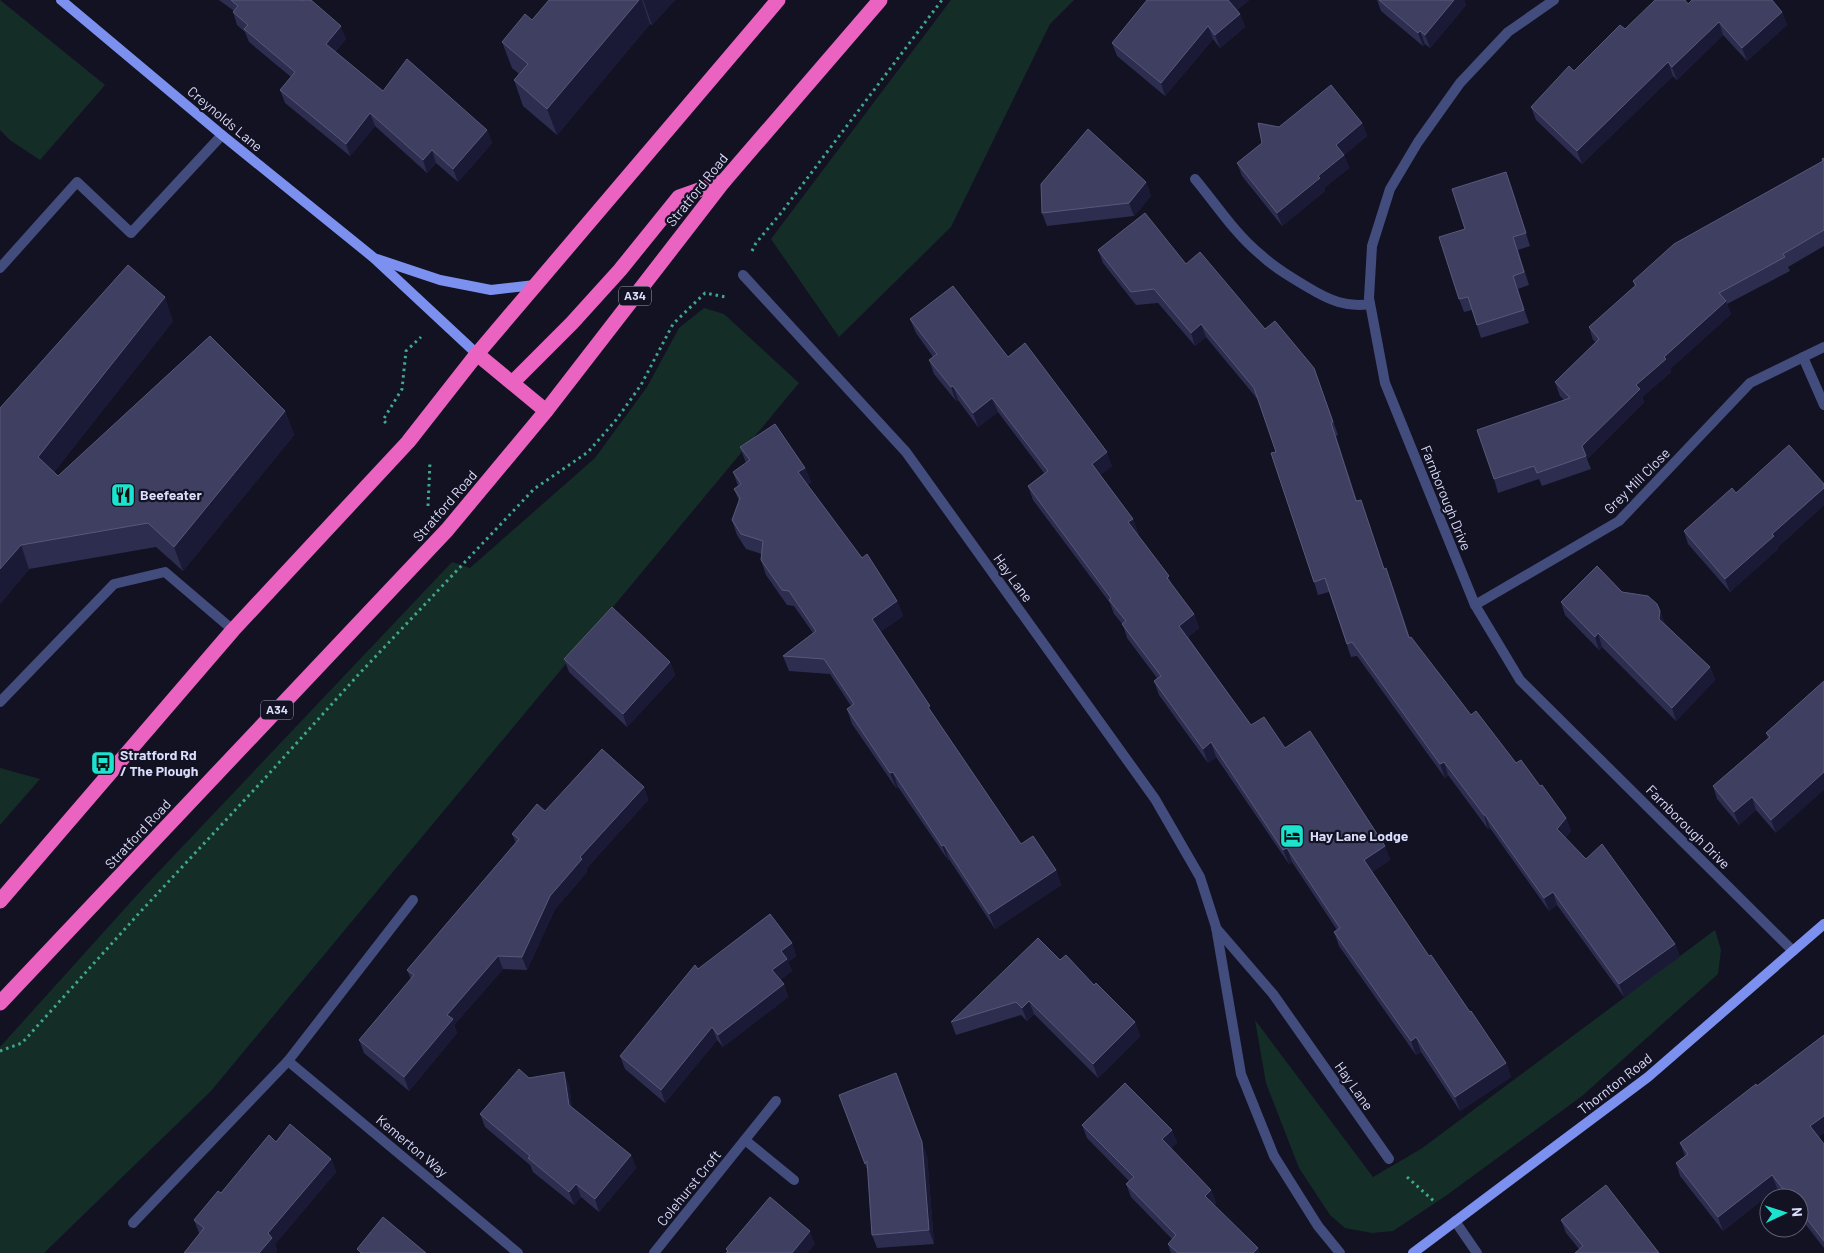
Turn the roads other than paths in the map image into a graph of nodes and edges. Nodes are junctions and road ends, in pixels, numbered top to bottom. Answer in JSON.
{"nodes":[{"id":1,"x":61,"y":0,"type":"edge"},
{"id":2,"x":778,"y":0,"type":"edge"},
{"id":3,"x":880,"y":0,"type":"edge"},
{"id":4,"x":1549,"y":1,"type":"edge"},
{"id":5,"x":222,"y":136,"type":"junction"},
{"id":6,"x":1195,"y":179,"type":"dead end"},
{"id":7,"x":724,"y":181,"type":"junction"},
{"id":8,"x":374,"y":258,"type":"junction"},
{"id":9,"x":0,"y":268,"type":"edge"},
{"id":10,"x":743,"y":275,"type":"road end"},
{"id":11,"x":535,"y":286,"type":"junction"},
{"id":12,"x":1370,"y":304,"type":"junction"},
{"id":13,"x":1824,"y":347,"type":"edge"},
{"id":14,"x":477,"y":354,"type":"junction"},
{"id":15,"x":1803,"y":357,"type":"junction"},
{"id":16,"x":513,"y":382,"type":"junction"},
{"id":17,"x":1824,"y":405,"type":"edge"},
{"id":18,"x":546,"y":411,"type":"junction"},
{"id":19,"x":1475,"y":605,"type":"junction"},
{"id":20,"x":233,"y":630,"type":"junction"},
{"id":21,"x":0,"y":702,"type":"edge"},
{"id":22,"x":413,"y":900,"type":"dead end"},
{"id":23,"x":0,"y":901,"type":"edge"},
{"id":24,"x":1824,"y":924,"type":"edge"},
{"id":25,"x":1216,"y":927,"type":"junction"},
{"id":26,"x":1793,"y":951,"type":"junction"},
{"id":27,"x":0,"y":1003,"type":"edge"},
{"id":28,"x":288,"y":1061,"type":"junction"},
{"id":29,"x":776,"y":1101,"type":"dead end"},
{"id":30,"x":745,"y":1140,"type":"junction"},
{"id":31,"x":1388,"y":1160,"type":"road end"},
{"id":32,"x":794,"y":1180,"type":"dead end"},
{"id":33,"x":1455,"y":1221,"type":"junction"},
{"id":34,"x":133,"y":1223,"type":"dead end"},
{"id":35,"x":518,"y":1253,"type":"edge"},
{"id":36,"x":654,"y":1253,"type":"edge"},
{"id":37,"x":1340,"y":1253,"type":"edge"},
{"id":38,"x":1412,"y":1253,"type":"edge"},
{"id":39,"x":1477,"y":1253,"type":"edge"}],
"edges":[{"from":1,"to":5,"type":"street","name":"Creynolds Lane"},
{"from":2,"to":11,"type":"highway"},
{"from":3,"to":7,"type":"highway","name":"Stratford Road","number":"A34"},
{"from":4,"to":12,"type":"street","name":"Farnborough Drive"},
{"from":5,"to":8,"type":"street","name":"Creynolds Lane"},
{"from":5,"to":9,"type":"street"},
{"from":6,"to":12,"type":"street"},
{"from":7,"to":16,"type":"highway"},
{"from":7,"to":18,"type":"highway","name":"Stratford Road","number":"A34"},
{"from":8,"to":11,"type":"street","name":"Creynolds Lane"},
{"from":8,"to":14,"type":"street","name":"Creynolds Lane"},
{"from":10,"to":25,"type":"street","name":"Hay Lane"},
{"from":11,"to":14,"type":"highway"},
{"from":12,"to":19,"type":"street","name":"Farnborough Drive"},
{"from":13,"to":15,"type":"street","name":"Grey Mill Close"},
{"from":14,"to":16,"type":"highway"},
{"from":14,"to":20,"type":"highway"},
{"from":15,"to":17,"type":"street"},
{"from":15,"to":19,"type":"street","name":"Grey Mill Close"},
{"from":16,"to":18,"type":"highway"},
{"from":18,"to":27,"type":"highway","name":"Stratford Road","number":"A34"},
{"from":19,"to":26,"type":"street","name":"Farnborough Drive"},
{"from":20,"to":21,"type":"street"},
{"from":20,"to":23,"type":"highway"},
{"from":22,"to":28,"type":"street"},
{"from":24,"to":26,"type":"street","name":"Thornton Road"},
{"from":25,"to":31,"type":"street","name":"Hay Lane"},
{"from":25,"to":37,"type":"street","name":"Hay Lane"},
{"from":26,"to":33,"type":"street","name":"Thornton Road"},
{"from":28,"to":34,"type":"street"},
{"from":28,"to":35,"type":"street","name":"Kemerton Way"},
{"from":29,"to":30,"type":"street","name":"Colehurst Croft"},
{"from":30,"to":32,"type":"street"},
{"from":30,"to":36,"type":"street","name":"Colehurst Croft"},
{"from":33,"to":38,"type":"street","name":"Thornton Road"},
{"from":33,"to":39,"type":"street"}]}
